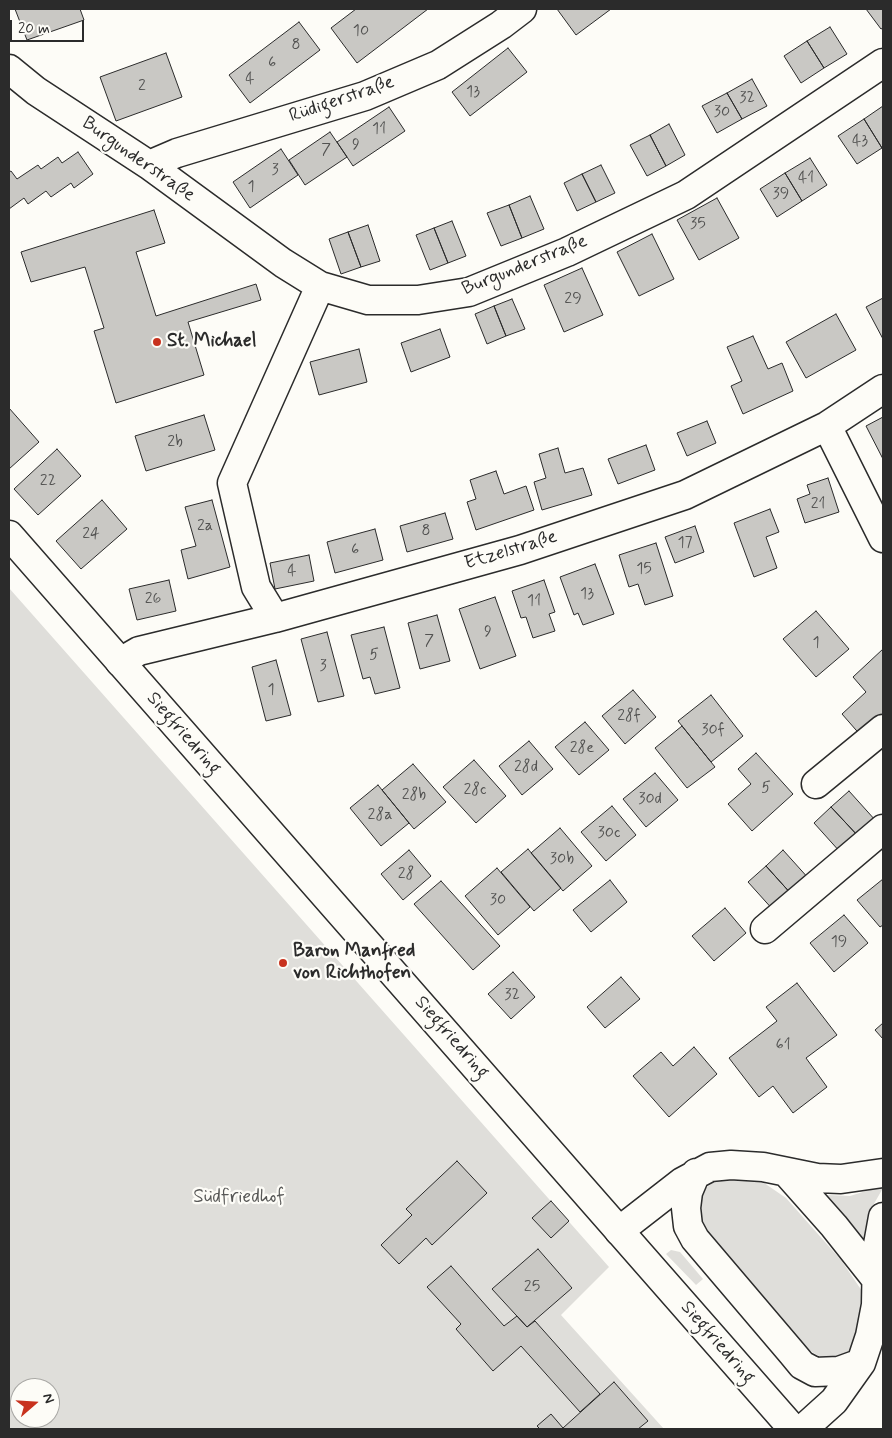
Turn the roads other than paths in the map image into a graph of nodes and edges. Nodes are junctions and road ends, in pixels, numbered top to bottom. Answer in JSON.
{"nodes":[{"id":1,"x":522,"y":9,"type":"edge"},
{"id":2,"x":883,"y":63,"type":"edge"},
{"id":3,"x":9,"y":69,"type":"edge"},
{"id":4,"x":149,"y":165,"type":"junction"},
{"id":5,"x":320,"y":286,"type":"junction"},
{"id":6,"x":883,"y":389,"type":"edge"},
{"id":7,"x":827,"y":426,"type":"junction"},
{"id":8,"x":9,"y":535,"type":"edge"},
{"id":9,"x":883,"y":538,"type":"edge"},
{"id":10,"x":275,"y":618,"type":"junction"},
{"id":11,"x":120,"y":662,"type":"junction"},
{"id":12,"x":883,"y":729,"type":"edge"},
{"id":13,"x":816,"y":784,"type":"dead end"},
{"id":14,"x":883,"y":829,"type":"edge"},
{"id":15,"x":765,"y":929,"type":"dead end"},
{"id":16,"x":696,"y":1173,"type":"junction"},
{"id":17,"x":787,"y":1173,"type":"junction"},
{"id":18,"x":883,"y":1173,"type":"edge"},
{"id":19,"x":883,"y":1217,"type":"edge"},
{"id":20,"x":620,"y":1231,"type":"junction"},
{"id":21,"x":876,"y":1279,"type":"junction"},
{"id":22,"x":861,"y":1363,"type":"junction"},
{"id":23,"x":793,"y":1429,"type":"edge"},
{"id":24,"x":803,"y":1429,"type":"edge"}],
"edges":[{"from":1,"to":4,"type":"street","name":"Rüdigerstraße"},
{"from":2,"to":5,"type":"street","name":"Burgunderstraße"},
{"from":3,"to":4,"type":"street","name":"Burgunderstraße"},
{"from":4,"to":5,"type":"street","name":"Burgunderstraße"},
{"from":5,"to":10,"type":"street"},
{"from":6,"to":7,"type":"street","name":"Etzelstraße"},
{"from":7,"to":9,"type":"street"},
{"from":7,"to":10,"type":"street","name":"Etzelstraße"},
{"from":8,"to":11,"type":"street","name":"Siegfriedring"},
{"from":10,"to":11,"type":"street","name":"Etzelstraße"},
{"from":11,"to":20,"type":"street","name":"Siegfriedring"},
{"from":12,"to":13,"type":"street"},
{"from":14,"to":15,"type":"street"},
{"from":16,"to":17,"type":"street"},
{"from":16,"to":20,"type":"street"},
{"from":16,"to":22,"type":"street"},
{"from":17,"to":18,"type":"street"},
{"from":17,"to":21,"type":"street"},
{"from":19,"to":21,"type":"street"},
{"from":20,"to":23,"type":"street","name":"Siegfriedring"},
{"from":21,"to":22,"type":"street"},
{"from":22,"to":24,"type":"street"}]}
